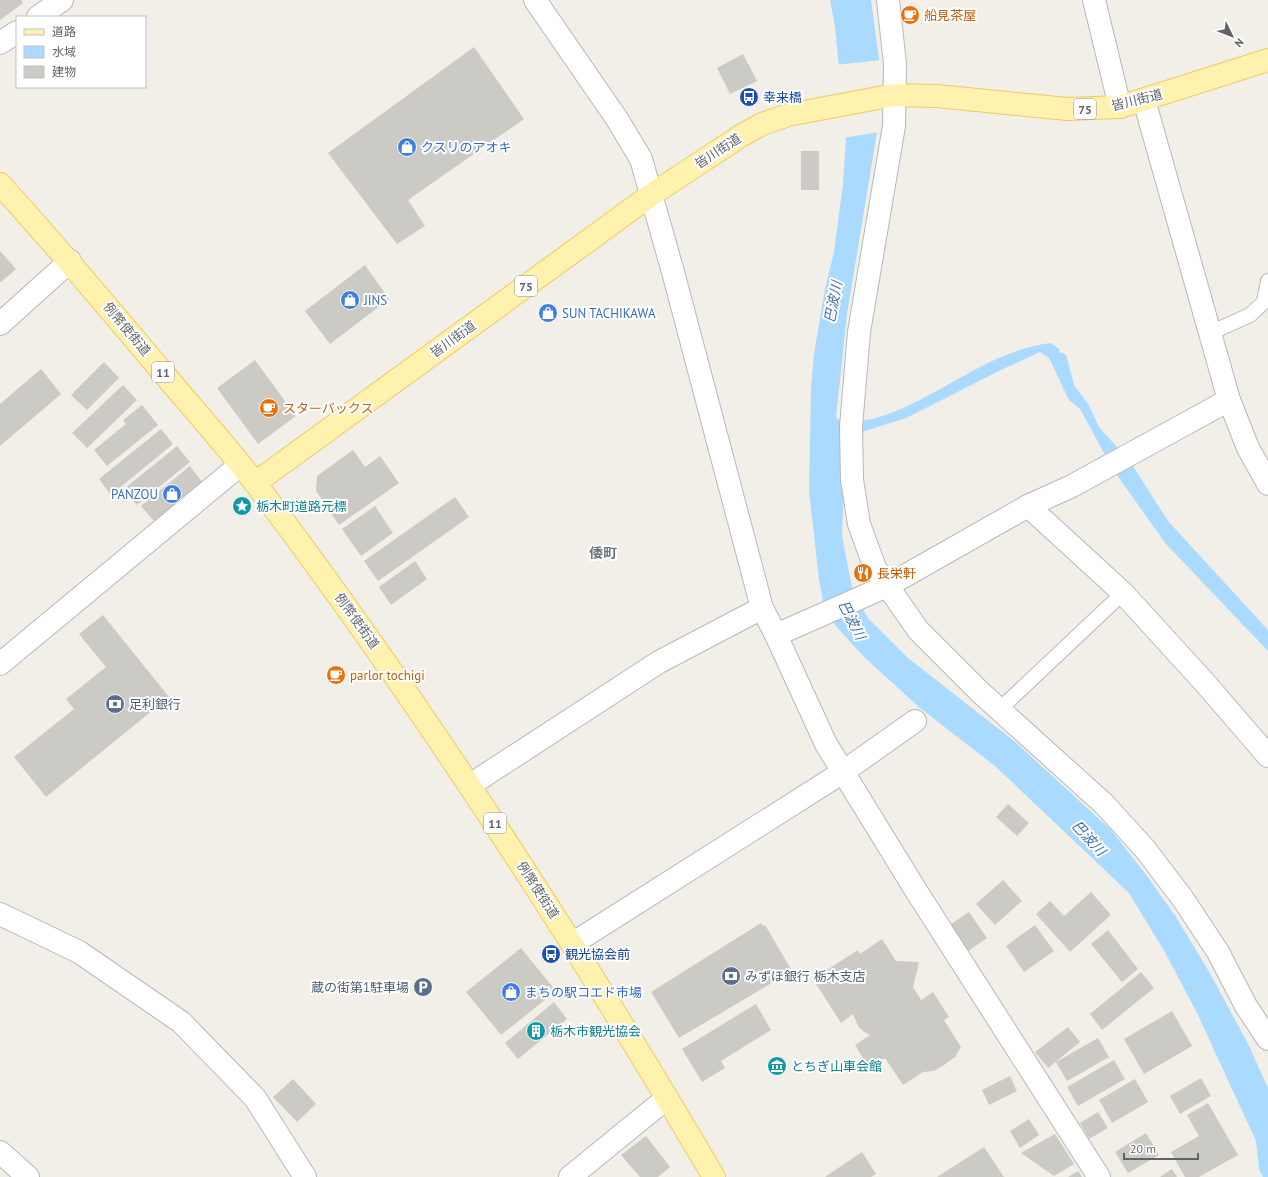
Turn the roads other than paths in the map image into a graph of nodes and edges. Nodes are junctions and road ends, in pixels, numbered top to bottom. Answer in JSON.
{"nodes":[{"id":1,"x":62,"y":0,"type":"edge"},
{"id":2,"x":535,"y":0,"type":"edge"},
{"id":3,"x":888,"y":0,"type":"edge"},
{"id":4,"x":1094,"y":0,"type":"edge"},
{"id":5,"x":39,"y":16,"type":"edge"},
{"id":6,"x":16,"y":33,"type":"edge"},
{"id":7,"x":0,"y":44,"type":"edge"},
{"id":8,"x":1268,"y":60,"type":"edge"},
{"id":9,"x":889,"y":96,"type":"junction"},
{"id":10,"x":1144,"y":100,"type":"junction"},
{"id":11,"x":1120,"y":107,"type":"junction"},
{"id":12,"x":0,"y":184,"type":"edge"},
{"id":13,"x":651,"y":195,"type":"junction"},
{"id":14,"x":70,"y":261,"type":"junction"},
{"id":15,"x":1268,"y":281,"type":"edge"},
{"id":16,"x":0,"y":324,"type":"edge"},
{"id":17,"x":1210,"y":333,"type":"junction"},
{"id":18,"x":1229,"y":400,"type":"junction"},
{"id":19,"x":240,"y":465,"type":"junction"},
{"id":20,"x":255,"y":483,"type":"junction"},
{"id":21,"x":1268,"y":484,"type":"edge"},
{"id":22,"x":1028,"y":506,"type":"junction"},
{"id":23,"x":887,"y":586,"type":"junction"},
{"id":24,"x":1122,"y":593,"type":"junction"},
{"id":25,"x":762,"y":608,"type":"junction"},
{"id":26,"x":776,"y":635,"type":"junction"},
{"id":27,"x":0,"y":664,"type":"edge"},
{"id":28,"x":1000,"y":710,"type":"junction"},
{"id":29,"x":916,"y":721,"type":"dead end"},
{"id":30,"x":1268,"y":756,"type":"edge"},
{"id":31,"x":843,"y":772,"type":"junction"},
{"id":32,"x":470,"y":785,"type":"junction"},
{"id":33,"x":0,"y":914,"type":"edge"},
{"id":34,"x":572,"y":944,"type":"junction"},
{"id":35,"x":1268,"y":1039,"type":"edge"},
{"id":36,"x":667,"y":1098,"type":"junction"},
{"id":37,"x":0,"y":1152,"type":"edge"},
{"id":38,"x":28,"y":1177,"type":"edge"},
{"id":39,"x":305,"y":1177,"type":"edge"},
{"id":40,"x":570,"y":1177,"type":"edge"},
{"id":41,"x":714,"y":1177,"type":"edge"},
{"id":42,"x":1099,"y":1177,"type":"edge"}],
"edges":[{"from":1,"to":5,"type":"street"},
{"from":2,"to":13,"type":"street"},
{"from":3,"to":9,"type":"street"},
{"from":4,"to":11,"type":"street"},
{"from":6,"to":7,"type":"street"},
{"from":8,"to":10,"type":"main road","name":"皆川街道","number":"75"},
{"from":9,"to":11,"type":"main road","name":"皆川街道","number":"75"},
{"from":9,"to":13,"type":"main road","name":"皆川街道","number":"75"},
{"from":9,"to":23,"type":"street"},
{"from":10,"to":11,"type":"main road","name":"皆川街道","number":"75"},
{"from":10,"to":17,"type":"street"},
{"from":12,"to":14,"type":"main road","name":"例幣使街道","number":"11"},
{"from":13,"to":20,"type":"main road","name":"皆川街道","number":"75"},
{"from":13,"to":25,"type":"street"},
{"from":14,"to":16,"type":"street"},
{"from":14,"to":19,"type":"main road","name":"例幣使街道","number":"11"},
{"from":15,"to":17,"type":"lane"},
{"from":17,"to":18,"type":"street"},
{"from":18,"to":21,"type":"street"},
{"from":18,"to":22,"type":"street"},
{"from":19,"to":20,"type":"main road","name":"例幣使街道","number":"11"},
{"from":19,"to":27,"type":"street"},
{"from":20,"to":32,"type":"main road","name":"例幣使街道","number":"11"},
{"from":22,"to":23,"type":"street"},
{"from":22,"to":24,"type":"street"},
{"from":23,"to":26,"type":"street"},
{"from":23,"to":28,"type":"street"},
{"from":24,"to":28,"type":"lane"},
{"from":24,"to":30,"type":"street"},
{"from":25,"to":26,"type":"street"},
{"from":25,"to":32,"type":"street"},
{"from":26,"to":31,"type":"street"},
{"from":28,"to":35,"type":"street"},
{"from":29,"to":31,"type":"street"},
{"from":31,"to":34,"type":"street"},
{"from":31,"to":42,"type":"street"},
{"from":32,"to":34,"type":"main road","name":"例幣使街道","number":"11"},
{"from":33,"to":39,"type":"street"},
{"from":34,"to":36,"type":"main road","name":"例幣使街道","number":"11"},
{"from":36,"to":40,"type":"street"},
{"from":36,"to":41,"type":"main road","name":"例幣使街道","number":"11"},
{"from":37,"to":38,"type":"street"}]}
